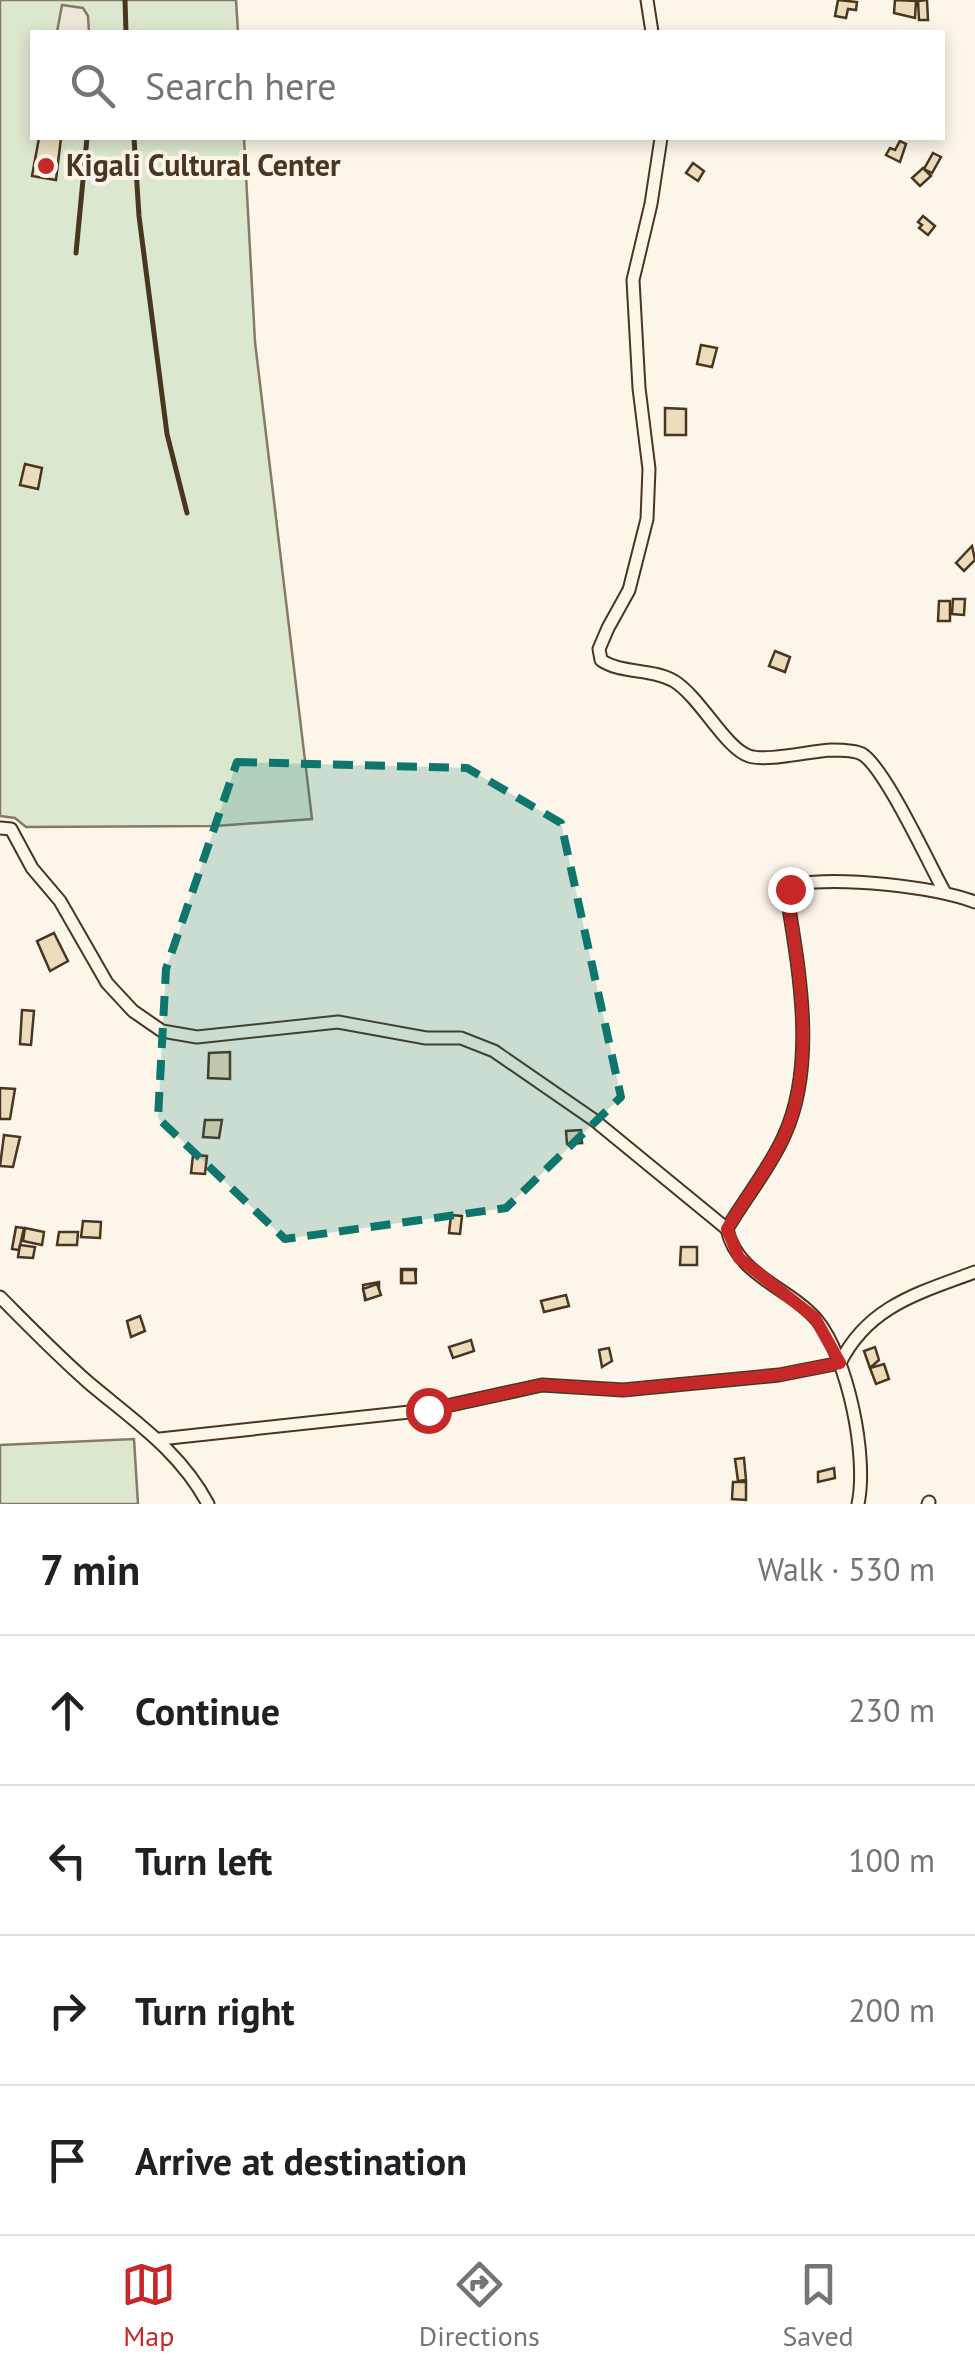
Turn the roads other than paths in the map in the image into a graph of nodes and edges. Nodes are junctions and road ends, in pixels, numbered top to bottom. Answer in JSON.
{"nodes":[{"id":1,"x":648,"y":0,"type":"edge"},
{"id":2,"x":652,"y":30,"type":"edge"},
{"id":3,"x":661,"y":140,"type":"edge"},
{"id":4,"x":0,"y":828,"type":"edge"},
{"id":5,"x":944,"y":891,"type":"junction"},
{"id":6,"x":975,"y":902,"type":"edge"},
{"id":7,"x":727,"y":1229,"type":"junction"},
{"id":8,"x":975,"y":1272,"type":"edge"},
{"id":9,"x":0,"y":1296,"type":"edge"},
{"id":10,"x":840,"y":1363,"type":"junction"},
{"id":11,"x":160,"y":1439,"type":"junction"},
{"id":12,"x":208,"y":1504,"type":"edge"},
{"id":13,"x":858,"y":1504,"type":"edge"}],
"edges":[{"from":1,"to":2,"type":"street"},
{"from":3,"to":5,"type":"street"},
{"from":4,"to":7,"type":"street"},
{"from":5,"to":6,"type":"street"},
{"from":5,"to":7,"type":"street"},
{"from":7,"to":10,"type":"street"},
{"from":8,"to":10,"type":"street"},
{"from":9,"to":11,"type":"street"},
{"from":10,"to":11,"type":"street"},
{"from":10,"to":13,"type":"street"},
{"from":11,"to":12,"type":"street"}]}
